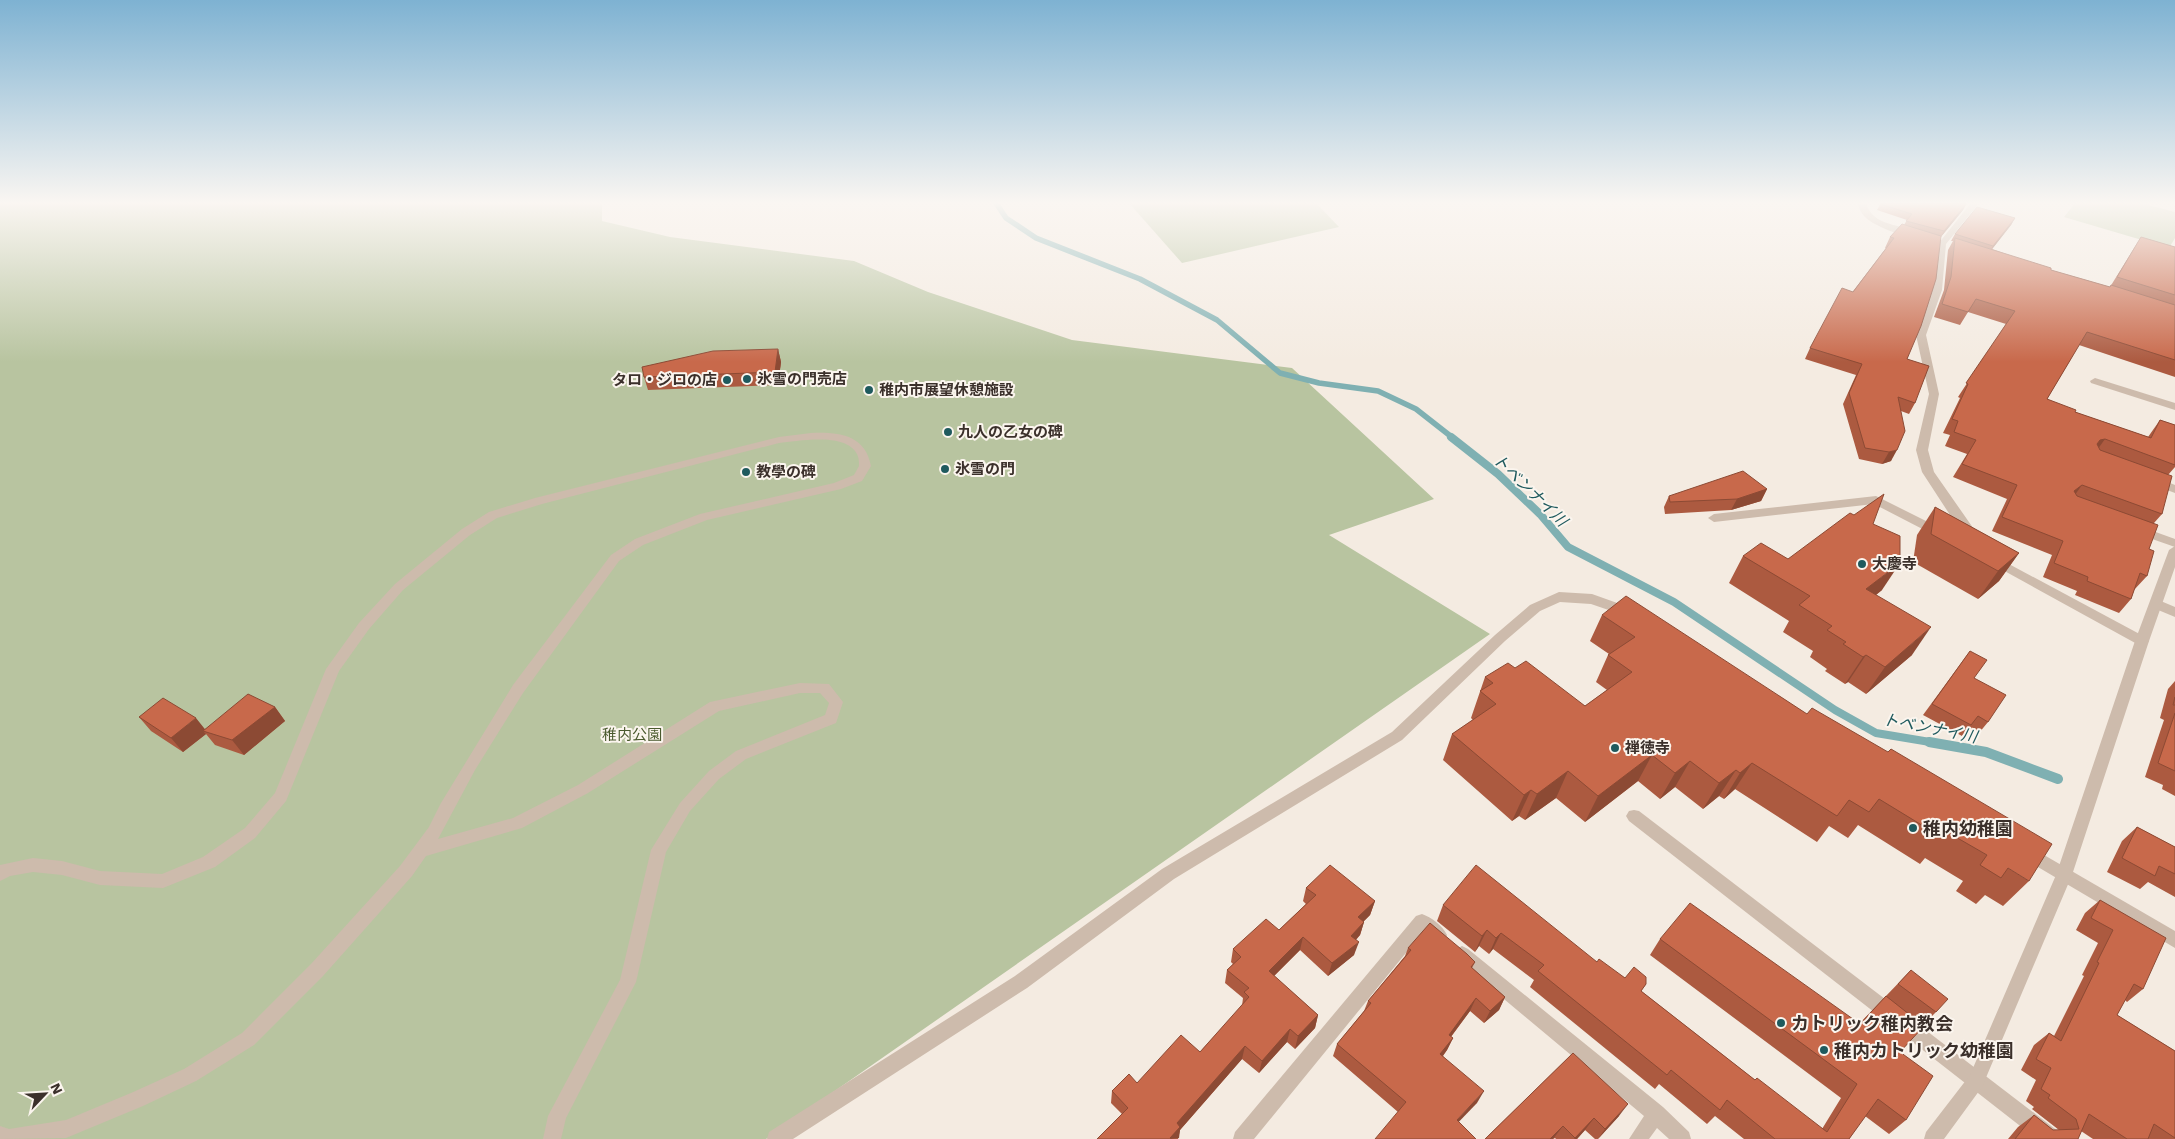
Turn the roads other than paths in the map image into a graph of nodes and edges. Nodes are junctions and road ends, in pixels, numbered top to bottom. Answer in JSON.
{"nodes":[{"id":1,"x":1937,"y":256,"type":"edge"},
{"id":2,"x":2095,"y":381,"type":"dead end"},
{"id":3,"x":2175,"y":407,"type":"edge"},
{"id":4,"x":2148,"y":479,"type":"edge"},
{"id":5,"x":2175,"y":489,"type":"edge"},
{"id":6,"x":1714,"y":518,"type":"dead end"},
{"id":7,"x":2123,"y":524,"type":"edge"},
{"id":8,"x":1947,"y":536,"type":"edge"},
{"id":9,"x":2175,"y":543,"type":"edge"},
{"id":10,"x":2175,"y":550,"type":"edge"},
{"id":11,"x":2156,"y":604,"type":"junction"},
{"id":12,"x":2175,"y":612,"type":"edge"},
{"id":13,"x":1640,"y":618,"type":"edge"},
{"id":14,"x":2142,"y":641,"type":"junction"},
{"id":15,"x":1634,"y":816,"type":"dead end"},
{"id":16,"x":2014,"y":844,"type":"edge"},
{"id":17,"x":421,"y":851,"type":"junction"},
{"id":18,"x":33,"y":865,"type":"junction"},
{"id":19,"x":0,"y":866,"type":"edge"},
{"id":20,"x":0,"y":874,"type":"edge"},
{"id":21,"x":2064,"y":875,"type":"junction"},
{"id":22,"x":2175,"y":940,"type":"edge"},
{"id":23,"x":1976,"y":1081,"type":"junction"},
{"id":24,"x":1656,"y":1114,"type":"junction"},
{"id":25,"x":0,"y":1135,"type":"edge"},
{"id":26,"x":552,"y":1139,"type":"edge"},
{"id":27,"x":776,"y":1139,"type":"edge"},
{"id":28,"x":1242,"y":1139,"type":"edge"},
{"id":29,"x":1638,"y":1139,"type":"edge"},
{"id":30,"x":1682,"y":1139,"type":"edge"},
{"id":31,"x":1932,"y":1139,"type":"edge"},
{"id":32,"x":2052,"y":1139,"type":"edge"}],
"edges":[{"from":1,"to":14,"type":"street"},
{"from":2,"to":3,"type":"street"},
{"from":4,"to":5,"type":"street"},
{"from":6,"to":8,"type":"street"},
{"from":7,"to":9,"type":"street"},
{"from":10,"to":11,"type":"street"},
{"from":11,"to":12,"type":"street"},
{"from":11,"to":14,"type":"street"},
{"from":13,"to":27,"type":"street"},
{"from":14,"to":21,"type":"street"},
{"from":15,"to":23,"type":"street"},
{"from":16,"to":21,"type":"street"},
{"from":17,"to":18,"type":"street"},
{"from":17,"to":25,"type":"street"},
{"from":17,"to":26,"type":"street"},
{"from":18,"to":19,"type":"street"},
{"from":18,"to":20,"type":"street"},
{"from":21,"to":22,"type":"street"},
{"from":21,"to":23,"type":"street"},
{"from":23,"to":31,"type":"street"},
{"from":23,"to":32,"type":"street"},
{"from":24,"to":28,"type":"street"},
{"from":24,"to":29,"type":"street"},
{"from":24,"to":30,"type":"street"}]}
